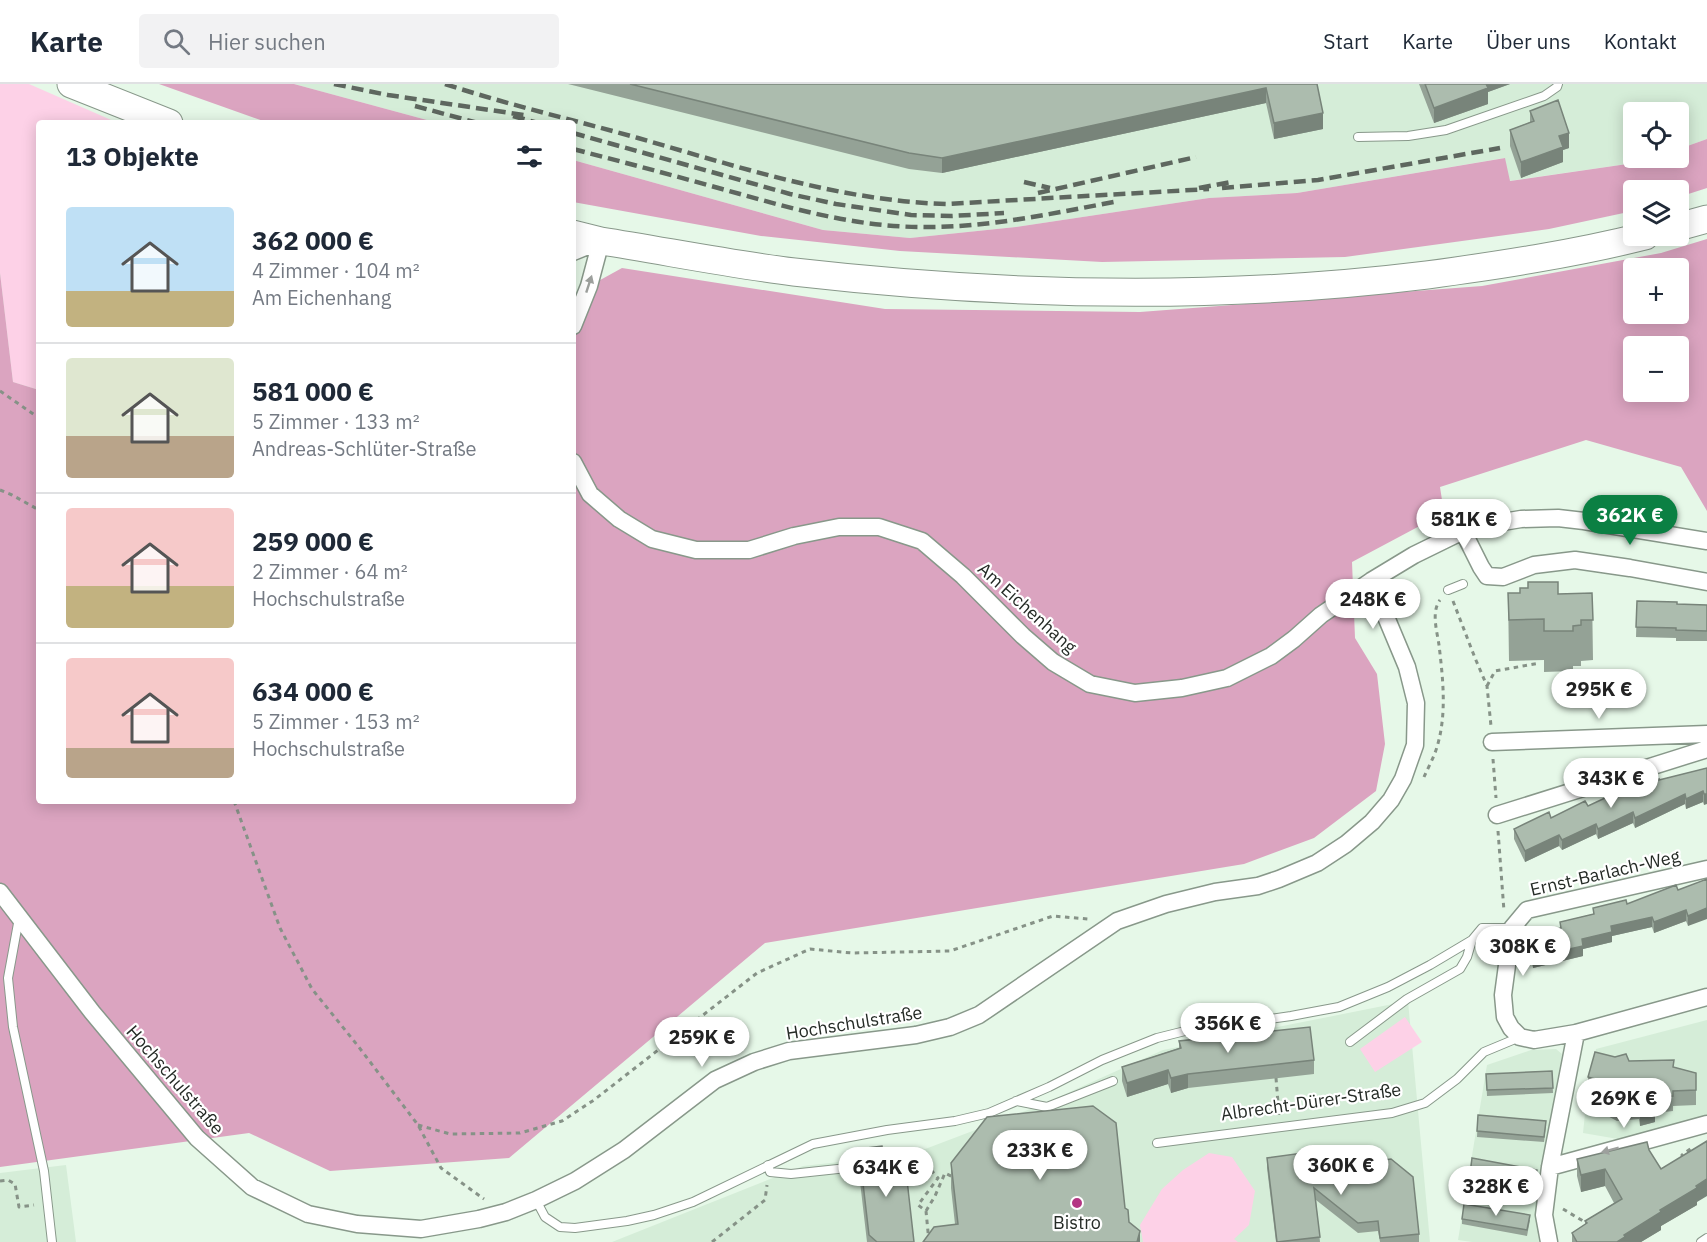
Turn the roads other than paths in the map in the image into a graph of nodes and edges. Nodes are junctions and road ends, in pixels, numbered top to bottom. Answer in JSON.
{"nodes":[{"id":1,"x":71,"y":84,"type":"edge"},
{"id":2,"x":1558,"y":84,"type":"edge"},
{"id":3,"x":161,"y":120,"type":"edge"},
{"id":4,"x":1359,"y":137,"type":"dead end"},
{"id":5,"x":1707,"y":219,"type":"edge"},
{"id":6,"x":1689,"y":224,"type":"edge"},
{"id":7,"x":576,"y":235,"type":"edge"},
{"id":8,"x":601,"y":241,"type":"junction"},
{"id":9,"x":1623,"y":241,"type":"edge"},
{"id":10,"x":576,"y":251,"type":"edge"},
{"id":11,"x":576,"y":318,"type":"edge"},
{"id":12,"x":576,"y":468,"type":"edge"},
{"id":13,"x":1463,"y":531,"type":"junction"},
{"id":14,"x":1707,"y":541,"type":"edge"},
{"id":15,"x":1371,"y":581,"type":"junction"},
{"id":16,"x":1707,"y":582,"type":"edge"},
{"id":17,"x":1463,"y":584,"type":"dead end"},
{"id":18,"x":1448,"y":590,"type":"dead end"},
{"id":19,"x":1707,"y":734,"type":"edge"},
{"id":20,"x":1492,"y":742,"type":"road end"},
{"id":21,"x":1707,"y":749,"type":"edge"},
{"id":22,"x":1497,"y":815,"type":"road end"},
{"id":23,"x":1707,"y":869,"type":"edge"},
{"id":24,"x":0,"y":892,"type":"edge"},
{"id":25,"x":20,"y":918,"type":"junction"},
{"id":26,"x":1512,"y":928,"type":"junction"},
{"id":27,"x":1472,"y":940,"type":"junction"},
{"id":28,"x":1707,"y":997,"type":"edge"},
{"id":29,"x":1576,"y":1032,"type":"junction"},
{"id":30,"x":1520,"y":1037,"type":"junction"},
{"id":31,"x":1350,"y":1042,"type":"dead end"},
{"id":32,"x":1113,"y":1081,"type":"dead end"},
{"id":33,"x":1016,"y":1101,"type":"junction"},
{"id":34,"x":1707,"y":1124,"type":"edge"},
{"id":35,"x":1157,"y":1143,"type":"dead end"},
{"id":36,"x":922,"y":1160,"type":"road end"},
{"id":37,"x":1550,"y":1167,"type":"junction"},
{"id":38,"x":769,"y":1168,"type":"junction"},
{"id":39,"x":536,"y":1200,"type":"junction"},
{"id":40,"x":1707,"y":1238,"type":"edge"},
{"id":41,"x":52,"y":1242,"type":"edge"},
{"id":42,"x":1549,"y":1242,"type":"edge"},
{"id":43,"x":1701,"y":1242,"type":"edge"}],
"edges":[{"from":1,"to":3,"type":"main road"},
{"from":2,"to":4,"type":"lane"},
{"from":5,"to":6,"type":"main road"},
{"from":7,"to":8,"type":"main road"},
{"from":8,"to":9,"type":"main road"},
{"from":8,"to":10,"type":"street"},
{"from":11,"to":8,"type":"street","one_way":true},
{"from":12,"to":15,"type":"street","name":"Am Eichenhang"},
{"from":13,"to":14,"type":"street","name":"Am Eichenhang"},
{"from":13,"to":15,"type":"street","name":"Am Eichenhang"},
{"from":13,"to":16,"type":"street"},
{"from":15,"to":39,"type":"street","name":"Hochschulstraße"},
{"from":17,"to":18,"type":"lane"},
{"from":19,"to":20,"type":"street"},
{"from":21,"to":22,"type":"street"},
{"from":23,"to":26,"type":"street","name":"Ernst-Barlach-Weg"},
{"from":24,"to":25,"type":"street","name":"Hochschulstraße"},
{"from":25,"to":39,"type":"street","name":"Hochschulstraße"},
{"from":25,"to":41,"type":"lane"},
{"from":26,"to":27,"type":"lane"},
{"from":26,"to":30,"type":"street"},
{"from":27,"to":31,"type":"lane"},
{"from":27,"to":33,"type":"lane"},
{"from":28,"to":29,"type":"street"},
{"from":29,"to":30,"type":"street"},
{"from":29,"to":37,"type":"street"},
{"from":30,"to":35,"type":"lane","name":"Albrecht-Dürer-Straße"},
{"from":32,"to":33,"type":"lane"},
{"from":33,"to":38,"type":"lane"},
{"from":34,"to":37,"type":"street","one_way":true},
{"from":36,"to":38,"type":"lane"},
{"from":37,"to":42,"type":"street"},
{"from":38,"to":39,"type":"lane"},
{"from":40,"to":43,"type":"lane"}]}
